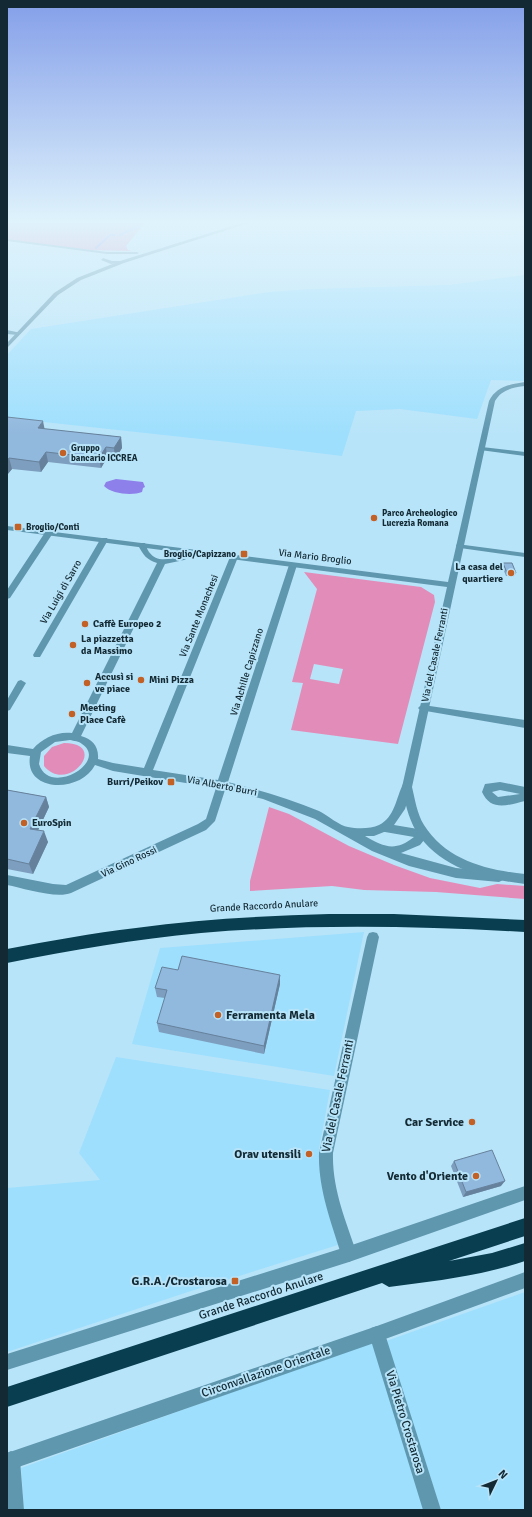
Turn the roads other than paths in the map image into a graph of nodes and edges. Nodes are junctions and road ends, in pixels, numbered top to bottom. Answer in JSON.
{"nodes":[{"id":1,"x":56,"y":294,"type":"edge"},
{"id":2,"x":7,"y":332,"type":"edge"},
{"id":3,"x":18,"y":333,"type":"junction"},
{"id":4,"x":7,"y":346,"type":"edge"},
{"id":5,"x":525,"y":384,"type":"edge"},
{"id":6,"x":482,"y":449,"type":"junction"},
{"id":7,"x":525,"y":454,"type":"edge"},
{"id":8,"x":7,"y":528,"type":"edge"},
{"id":9,"x":49,"y":533,"type":"junction"},
{"id":10,"x":104,"y":540,"type":"junction"},
{"id":11,"x":142,"y":545,"type":"junction"},
{"id":12,"x":460,"y":546,"type":"junction"},
{"id":13,"x":196,"y":552,"type":"junction"},
{"id":14,"x":525,"y":555,"type":"edge"},
{"id":15,"x":234,"y":557,"type":"junction"},
{"id":16,"x":162,"y":562,"type":"junction"},
{"id":17,"x":293,"y":565,"type":"junction"},
{"id":18,"x":432,"y":583,"type":"junction"},
{"id":19,"x":451,"y":585,"type":"junction"},
{"id":20,"x":7,"y":596,"type":"edge"},
{"id":21,"x":447,"y":599,"type":"junction"},
{"id":22,"x":37,"y":655,"type":"dead end"},
{"id":23,"x":21,"y":683,"type":"dead end"},
{"id":24,"x":7,"y":708,"type":"edge"},
{"id":25,"x":423,"y":708,"type":"junction"},
{"id":26,"x":525,"y":724,"type":"edge"},
{"id":27,"x":75,"y":737,"type":"junction"},
{"id":28,"x":7,"y":748,"type":"edge"},
{"id":29,"x":36,"y":753,"type":"junction"},
{"id":30,"x":93,"y":761,"type":"junction"},
{"id":31,"x":147,"y":772,"type":"junction"},
{"id":32,"x":222,"y":785,"type":"junction"},
{"id":33,"x":407,"y":787,"type":"junction"},
{"id":34,"x":525,"y":791,"type":"edge"},
{"id":35,"x":525,"y":797,"type":"edge"},
{"id":36,"x":385,"y":828,"type":"junction"},
{"id":37,"x":344,"y":831,"type":"junction"},
{"id":38,"x":424,"y":834,"type":"junction"},
{"id":39,"x":385,"y":852,"type":"junction"},
{"id":40,"x":505,"y":878,"type":"junction"},
{"id":41,"x":525,"y":879,"type":"edge"},
{"id":42,"x":7,"y":880,"type":"edge"},
{"id":43,"x":525,"y":926,"type":"edge"},
{"id":44,"x":373,"y":937,"type":"dead end"},
{"id":45,"x":7,"y":956,"type":"edge"},
{"id":46,"x":525,"y":1193,"type":"edge"},
{"id":47,"x":525,"y":1227,"type":"edge"},
{"id":48,"x":525,"y":1252,"type":"edge"},
{"id":49,"x":349,"y":1254,"type":"junction"},
{"id":50,"x":525,"y":1280,"type":"edge"},
{"id":51,"x":364,"y":1281,"type":"junction"},
{"id":52,"x":377,"y":1334,"type":"junction"},
{"id":53,"x":7,"y":1362,"type":"edge"},
{"id":54,"x":7,"y":1397,"type":"edge"},
{"id":55,"x":9,"y":1461,"type":"edge"},
{"id":56,"x":15,"y":1510,"type":"edge"},
{"id":57,"x":432,"y":1510,"type":"edge"}],
"edges":[{"from":1,"to":3,"type":"street"},
{"from":2,"to":3,"type":"street"},
{"from":3,"to":4,"type":"street"},
{"from":5,"to":6,"type":"street","name":"Via del Casale Ferranti"},
{"from":6,"to":7,"type":"street"},
{"from":6,"to":12,"type":"street","name":"Via del Casale Ferranti"},
{"from":8,"to":9,"type":"street","name":"Via Mario Broglio"},
{"from":9,"to":10,"type":"street","name":"Via Mario Broglio"},
{"from":9,"to":20,"type":"street"},
{"from":10,"to":11,"type":"street","name":"Via Mario Broglio"},
{"from":10,"to":22,"type":"street","name":"Via Luigi di Sarro"},
{"from":11,"to":13,"type":"street","name":"Via Mario Broglio"},
{"from":11,"to":16,"type":"street"},
{"from":12,"to":14,"type":"street"},
{"from":12,"to":19,"type":"street","name":"Via del Casale Ferranti"},
{"from":13,"to":15,"type":"street","name":"Via Mario Broglio"},
{"from":13,"to":16,"type":"street"},
{"from":15,"to":17,"type":"street","name":"Via Mario Broglio"},
{"from":15,"to":31,"type":"street","name":"Via Sante Monachesi"},
{"from":16,"to":27,"type":"street"},
{"from":17,"to":18,"type":"street","name":"Via Mario Broglio"},
{"from":17,"to":32,"type":"street","name":"Via Achille Capizzano"},
{"from":18,"to":19,"type":"street","name":"Via Mario Broglio"},
{"from":18,"to":21,"type":"street"},
{"from":19,"to":21,"type":"street","name":"Via del Casale Ferranti"},
{"from":21,"to":25,"type":"street","name":"Via del Casale Ferranti"},
{"from":23,"to":24,"type":"street"},
{"from":25,"to":26,"type":"street"},
{"from":25,"to":33,"type":"street","name":"Via del Casale Ferranti"},
{"from":27,"to":29,"type":"street"},
{"from":27,"to":30,"type":"street"},
{"from":28,"to":29,"type":"street"},
{"from":29,"to":30,"type":"street"},
{"from":30,"to":31,"type":"street","name":"Via Alberto Burri"},
{"from":31,"to":32,"type":"street","name":"Via Alberto Burri"},
{"from":32,"to":37,"type":"street","name":"Via Alberto Burri"},
{"from":32,"to":42,"type":"street","name":"Via Gino Rossi"},
{"from":33,"to":36,"type":"street"},
{"from":33,"to":38,"type":"street","name":"Via del Casale Ferranti"},
{"from":34,"to":35,"type":"street"},
{"from":36,"to":37,"type":"street"},
{"from":36,"to":38,"type":"street"},
{"from":37,"to":39,"type":"street","name":"Via Alberto Burri"},
{"from":38,"to":39,"type":"street"},
{"from":38,"to":40,"type":"street","name":"Via del Casale Ferranti"},
{"from":39,"to":40,"type":"street","name":"Via Alberto Burri"},
{"from":40,"to":41,"type":"street","name":"Via del Casale Ferranti"},
{"from":43,"to":45,"type":"highway","name":"Grande Raccordo Anulare"},
{"from":44,"to":49,"type":"street","name":"Via del Casale Ferranti"},
{"from":46,"to":49,"type":"street"},
{"from":47,"to":51,"type":"highway","name":"Grande Raccordo Anulare"},
{"from":48,"to":51,"type":"highway"},
{"from":49,"to":53,"type":"street"},
{"from":50,"to":52,"type":"street","name":"Circonvallazione Orientale"},
{"from":51,"to":54,"type":"highway","name":"Grande Raccordo Anulare"},
{"from":52,"to":55,"type":"street","name":"Circonvallazione Orientale"},
{"from":52,"to":57,"type":"street","name":"Via Pietro Crostarosa"},
{"from":55,"to":56,"type":"street"}]}
